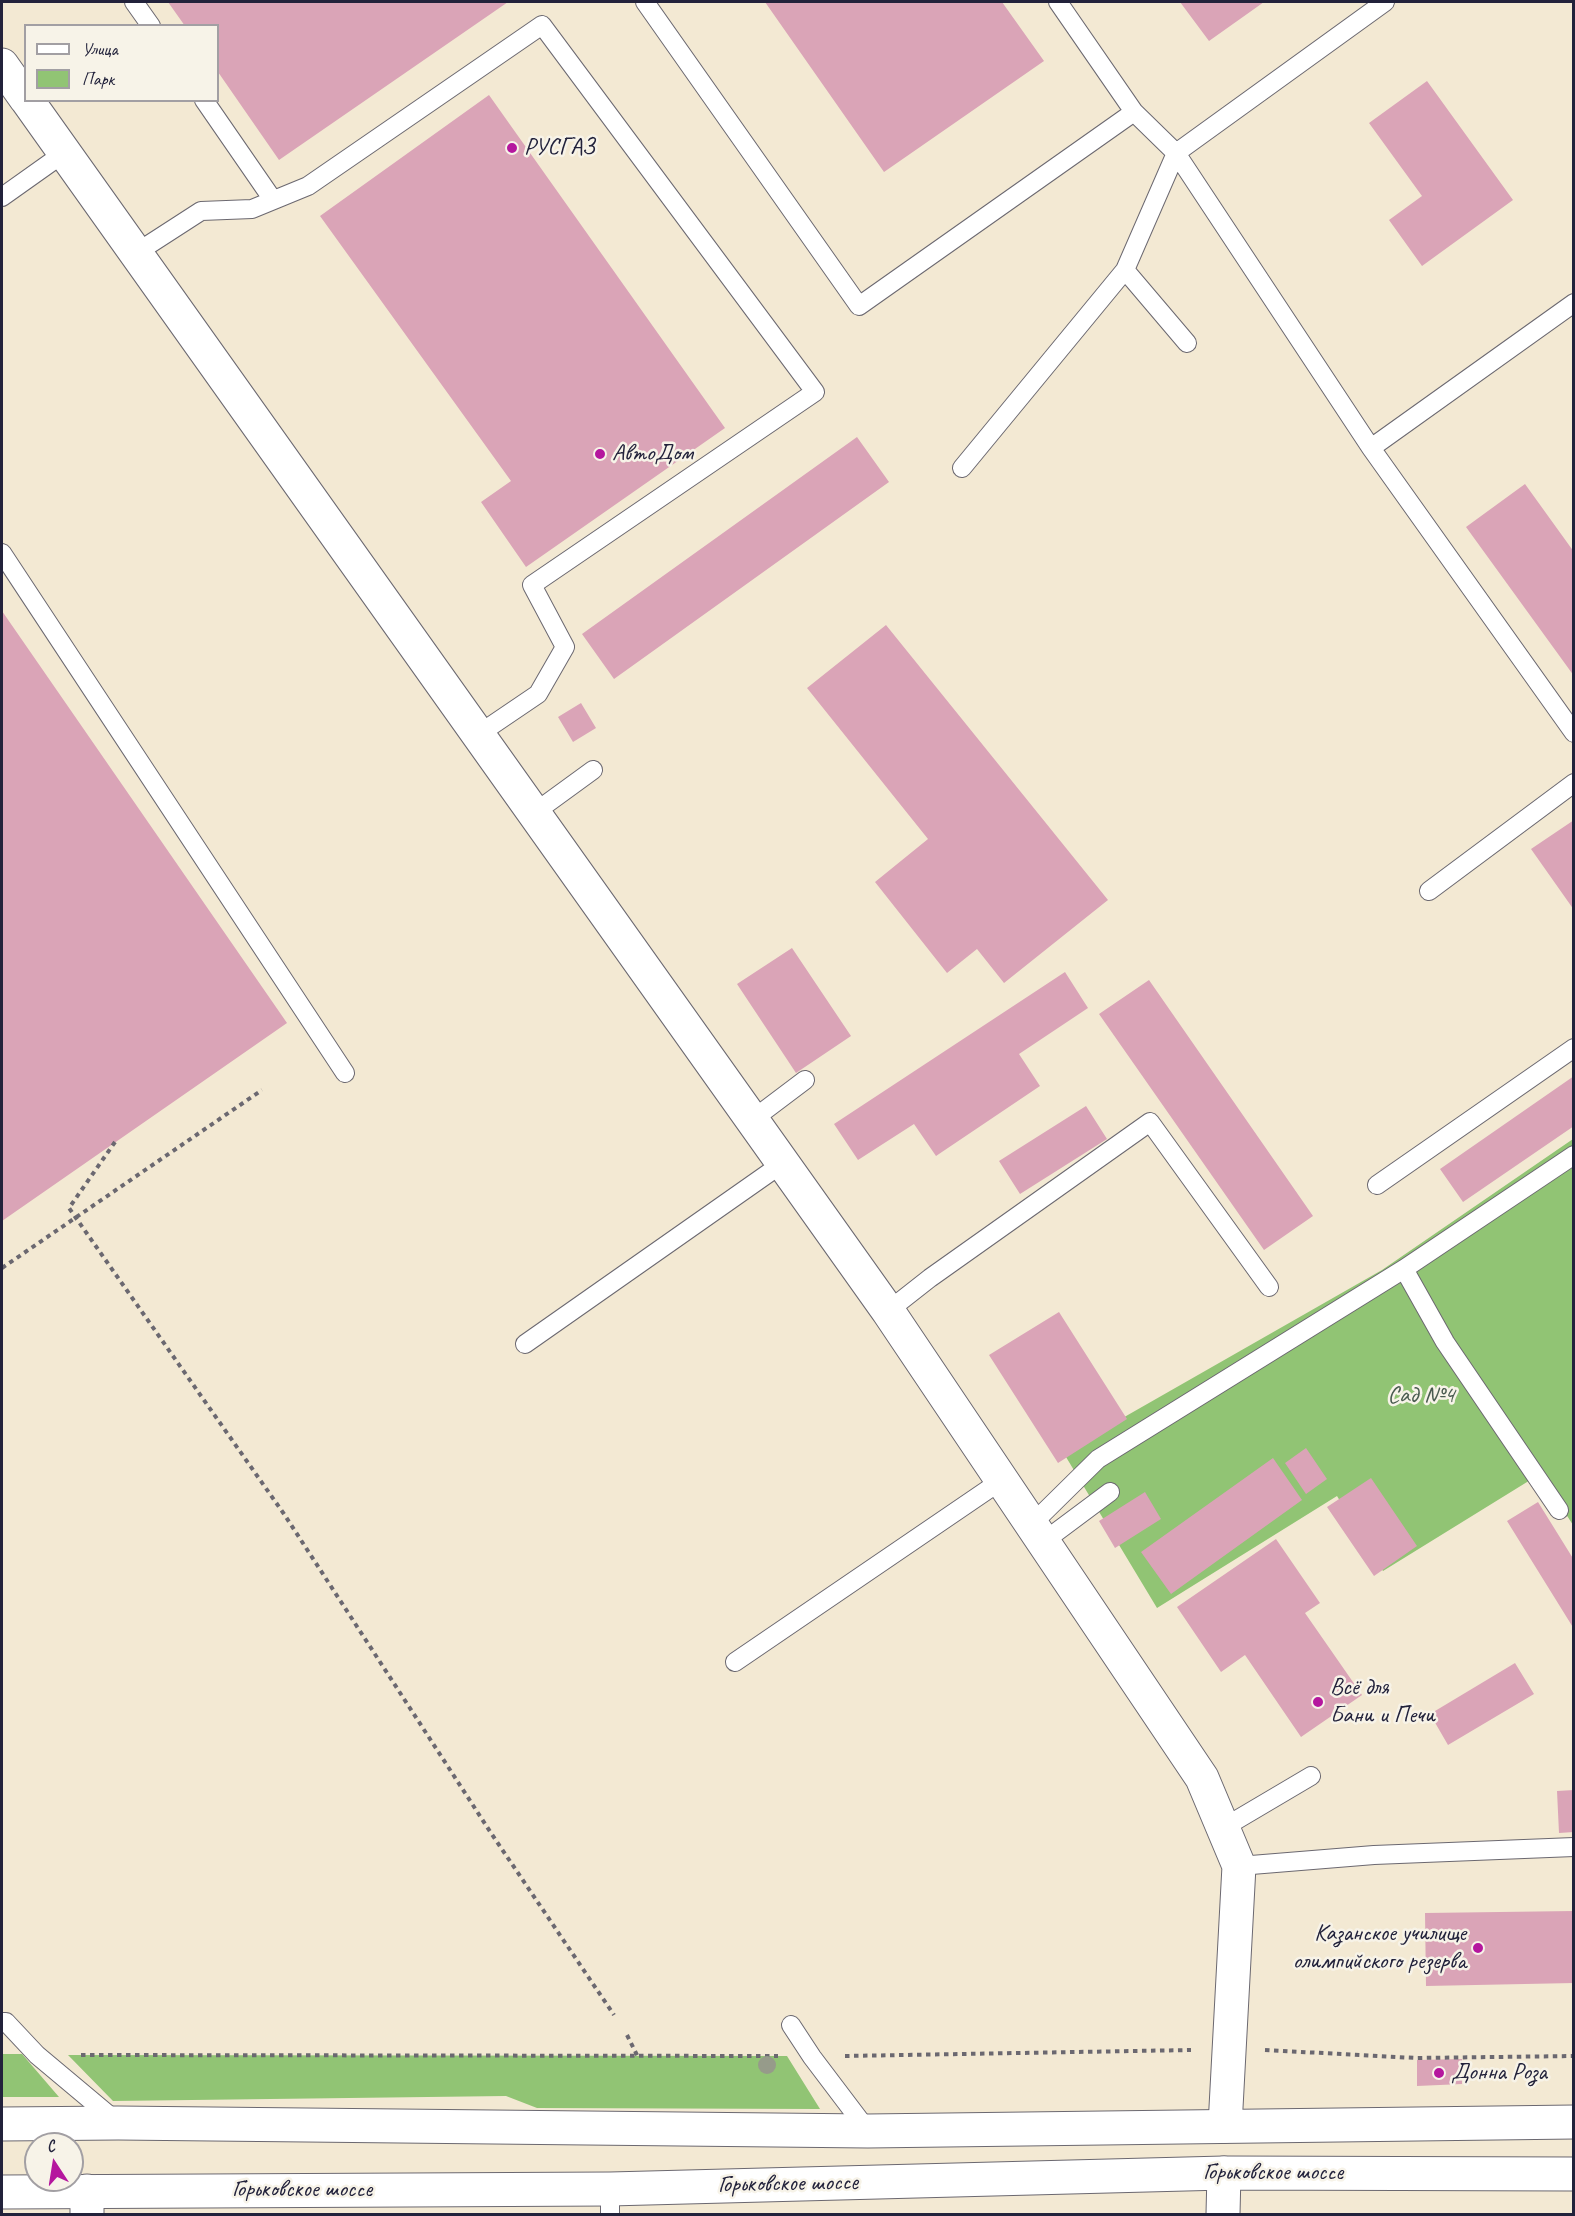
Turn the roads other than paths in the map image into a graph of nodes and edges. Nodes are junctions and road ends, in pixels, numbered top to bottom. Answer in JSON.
{"nodes":[{"id":1,"x":134,"y":2,"type":"edge"},
{"id":2,"x":645,"y":2,"type":"edge"},
{"id":3,"x":1058,"y":2,"type":"edge"},
{"id":4,"x":1385,"y":2,"type":"edge"},
{"id":5,"x":150,"y":24,"type":"edge"},
{"id":6,"x":2,"y":66,"type":"edge"},
{"id":7,"x":24,"y":97,"type":"edge"},
{"id":8,"x":27,"y":102,"type":"edge"},
{"id":9,"x":205,"y":102,"type":"edge"},
{"id":10,"x":1134,"y":112,"type":"junction"},
{"id":11,"x":64,"y":153,"type":"junction"},
{"id":12,"x":1176,"y":153,"type":"junction"},
{"id":13,"x":2,"y":197,"type":"edge"},
{"id":14,"x":273,"y":200,"type":"junction"},
{"id":15,"x":135,"y":253,"type":"junction"},
{"id":16,"x":1125,"y":270,"type":"junction"},
{"id":17,"x":1574,"y":303,"type":"edge"},
{"id":18,"x":1187,"y":344,"type":"dead end"},
{"id":19,"x":1371,"y":448,"type":"junction"},
{"id":20,"x":962,"y":468,"type":"dead end"},
{"id":21,"x":2,"y":553,"type":"edge"},
{"id":22,"x":1574,"y":733,"type":"edge"},
{"id":23,"x":479,"y":734,"type":"junction"},
{"id":24,"x":593,"y":770,"type":"dead end"},
{"id":25,"x":1574,"y":783,"type":"edge"},
{"id":26,"x":534,"y":813,"type":"junction"},
{"id":27,"x":1429,"y":891,"type":"dead end"},
{"id":28,"x":1574,"y":1048,"type":"edge"},
{"id":29,"x":345,"y":1073,"type":"dead end"},
{"id":30,"x":805,"y":1080,"type":"dead end"},
{"id":31,"x":752,"y":1120,"type":"junction"},
{"id":32,"x":1574,"y":1155,"type":"edge"},
{"id":33,"x":783,"y":1163,"type":"junction"},
{"id":34,"x":1377,"y":1185,"type":"dead end"},
{"id":35,"x":1404,"y":1269,"type":"junction"},
{"id":36,"x":1269,"y":1287,"type":"dead end"},
{"id":37,"x":888,"y":1311,"type":"junction"},
{"id":38,"x":525,"y":1344,"type":"dead end"},
{"id":39,"x":1002,"y":1480,"type":"junction"},
{"id":40,"x":1110,"y":1492,"type":"dead end"},
{"id":41,"x":1559,"y":1510,"type":"dead end"},
{"id":42,"x":1037,"y":1533,"type":"junction"},
{"id":43,"x":735,"y":1662,"type":"dead end"},
{"id":44,"x":1311,"y":1776,"type":"dead end"},
{"id":45,"x":1223,"y":1828,"type":"junction"},
{"id":46,"x":1574,"y":1847,"type":"edge"},
{"id":47,"x":1239,"y":1866,"type":"junction"},
{"id":48,"x":3,"y":2024,"type":"edge"},
{"id":49,"x":791,"y":2025,"type":"dead end"},
{"id":50,"x":1574,"y":2122,"type":"edge"},
{"id":51,"x":118,"y":2123,"type":"junction"},
{"id":52,"x":2,"y":2124,"type":"edge"},
{"id":53,"x":1225,"y":2126,"type":"junction"},
{"id":54,"x":868,"y":2131,"type":"junction"},
{"id":55,"x":1224,"y":2173,"type":"junction"},
{"id":56,"x":1574,"y":2174,"type":"edge"},
{"id":57,"x":2,"y":2192,"type":"edge"},
{"id":58,"x":610,"y":2202,"type":"edge"},
{"id":59,"x":87,"y":2203,"type":"edge"},
{"id":60,"x":1223,"y":2214,"type":"edge"}],
"edges":[{"from":1,"to":5,"type":"lane"},
{"from":2,"to":10,"type":"lane"},
{"from":3,"to":10,"type":"lane"},
{"from":4,"to":12,"type":"lane"},
{"from":6,"to":7,"type":"main road"},
{"from":8,"to":11,"type":"main road"},
{"from":9,"to":14,"type":"lane"},
{"from":10,"to":12,"type":"lane"},
{"from":11,"to":13,"type":"lane"},
{"from":11,"to":15,"type":"main road"},
{"from":12,"to":16,"type":"lane"},
{"from":12,"to":19,"type":"lane"},
{"from":14,"to":15,"type":"lane"},
{"from":14,"to":23,"type":"lane"},
{"from":15,"to":23,"type":"main road"},
{"from":16,"to":18,"type":"lane"},
{"from":16,"to":20,"type":"lane"},
{"from":17,"to":19,"type":"lane"},
{"from":19,"to":22,"type":"lane"},
{"from":21,"to":29,"type":"lane"},
{"from":23,"to":26,"type":"main road"},
{"from":24,"to":26,"type":"lane"},
{"from":25,"to":27,"type":"lane"},
{"from":26,"to":31,"type":"main road"},
{"from":28,"to":34,"type":"lane"},
{"from":30,"to":31,"type":"lane"},
{"from":31,"to":33,"type":"main road"},
{"from":32,"to":35,"type":"lane"},
{"from":33,"to":37,"type":"main road"},
{"from":33,"to":38,"type":"lane"},
{"from":35,"to":41,"type":"lane"},
{"from":35,"to":42,"type":"lane"},
{"from":36,"to":37,"type":"lane"},
{"from":37,"to":39,"type":"main road"},
{"from":39,"to":42,"type":"main road"},
{"from":39,"to":43,"type":"lane"},
{"from":40,"to":42,"type":"lane"},
{"from":42,"to":45,"type":"main road"},
{"from":44,"to":45,"type":"lane"},
{"from":45,"to":47,"type":"main road"},
{"from":46,"to":47,"type":"lane"},
{"from":47,"to":53,"type":"main road"},
{"from":48,"to":51,"type":"lane"},
{"from":49,"to":54,"type":"lane"},
{"from":50,"to":53,"type":"main road","name":"Горьковское шоссе"},
{"from":51,"to":52,"type":"main road","name":"Горьковское шоссе"},
{"from":51,"to":54,"type":"main road","name":"Горьковское шоссе"},
{"from":53,"to":54,"type":"main road","name":"Горьковское шоссе"},
{"from":55,"to":56,"type":"main road","name":"Горьковское шоссе"},
{"from":55,"to":58,"type":"main road","name":"Горьковское шоссе"},
{"from":55,"to":60,"type":"main road"},
{"from":57,"to":59,"type":"main road","name":"Горьковское шоссе"},
{"from":58,"to":59,"type":"main road","name":"Горьковское шоссе"}]}
